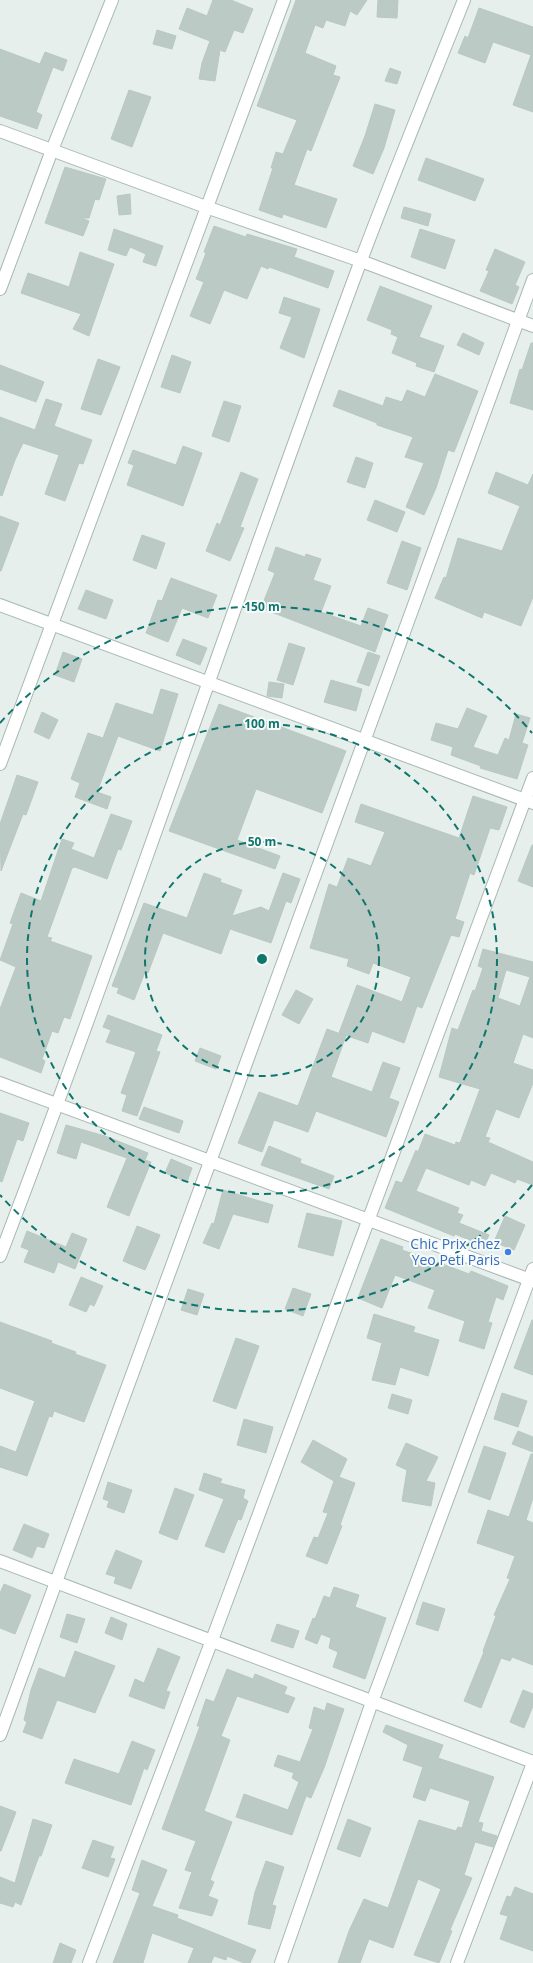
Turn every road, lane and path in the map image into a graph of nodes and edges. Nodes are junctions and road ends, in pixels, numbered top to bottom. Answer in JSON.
{"nodes":[{"id":1,"x":112,"y":0,"type":"edge"},
{"id":2,"x":284,"y":0,"type":"edge"},
{"id":3,"x":464,"y":0,"type":"edge"},
{"id":4,"x":0,"y":131,"type":"edge"},
{"id":5,"x":52,"y":150,"type":"junction"},
{"id":6,"x":206,"y":207,"type":"junction"},
{"id":7,"x":361,"y":261,"type":"junction"},
{"id":8,"x":533,"y":280,"type":"edge"},
{"id":9,"x":0,"y":289,"type":"edge"},
{"id":10,"x":518,"y":321,"type":"junction"},
{"id":11,"x":533,"y":326,"type":"edge"},
{"id":12,"x":0,"y":605,"type":"edge"},
{"id":13,"x":50,"y":625,"type":"junction"},
{"id":14,"x":208,"y":683,"type":"junction"},
{"id":15,"x":364,"y":741,"type":"junction"},
{"id":16,"x":0,"y":764,"type":"edge"},
{"id":17,"x":533,"y":778,"type":"edge"},
{"id":18,"x":529,"y":802,"type":"edge"},
{"id":19,"x":0,"y":1083,"type":"edge"},
{"id":20,"x":58,"y":1105,"type":"junction"},
{"id":21,"x":211,"y":1162,"type":"junction"},
{"id":22,"x":369,"y":1220,"type":"junction"},
{"id":23,"x":0,"y":1256,"type":"edge"},
{"id":24,"x":532,"y":1276,"type":"edge"},
{"id":25,"x":0,"y":1561,"type":"edge"},
{"id":26,"x":57,"y":1582,"type":"junction"},
{"id":27,"x":212,"y":1640,"type":"junction"},
{"id":28,"x":372,"y":1702,"type":"junction"},
{"id":29,"x":0,"y":1735,"type":"edge"},
{"id":30,"x":533,"y":1763,"type":"edge"},
{"id":31,"x":89,"y":1963,"type":"edge"},
{"id":32,"x":281,"y":1963,"type":"edge"},
{"id":33,"x":457,"y":1963,"type":"edge"}],
"edges":[{"from":1,"to":5,"type":"street"},
{"from":2,"to":6,"type":"street"},
{"from":3,"to":7,"type":"street"},
{"from":4,"to":5,"type":"street"},
{"from":5,"to":6,"type":"street"},
{"from":5,"to":9,"type":"street"},
{"from":6,"to":7,"type":"street"},
{"from":6,"to":13,"type":"street"},
{"from":7,"to":10,"type":"street"},
{"from":7,"to":14,"type":"street"},
{"from":8,"to":10,"type":"street"},
{"from":10,"to":11,"type":"street"},
{"from":10,"to":15,"type":"street"},
{"from":12,"to":13,"type":"street"},
{"from":13,"to":14,"type":"street"},
{"from":13,"to":16,"type":"street"},
{"from":14,"to":15,"type":"street"},
{"from":14,"to":20,"type":"street"},
{"from":15,"to":18,"type":"street"},
{"from":15,"to":21,"type":"street"},
{"from":17,"to":18,"type":"street"},
{"from":18,"to":22,"type":"street"},
{"from":19,"to":20,"type":"street"},
{"from":20,"to":21,"type":"street"},
{"from":20,"to":23,"type":"street"},
{"from":21,"to":22,"type":"street"},
{"from":21,"to":26,"type":"street"},
{"from":22,"to":24,"type":"street"},
{"from":22,"to":27,"type":"street"},
{"from":24,"to":28,"type":"street"},
{"from":25,"to":26,"type":"street"},
{"from":26,"to":27,"type":"street"},
{"from":26,"to":29,"type":"street"},
{"from":27,"to":28,"type":"street"},
{"from":27,"to":31,"type":"street"},
{"from":28,"to":30,"type":"street"},
{"from":28,"to":32,"type":"street"},
{"from":30,"to":33,"type":"street"}]}
